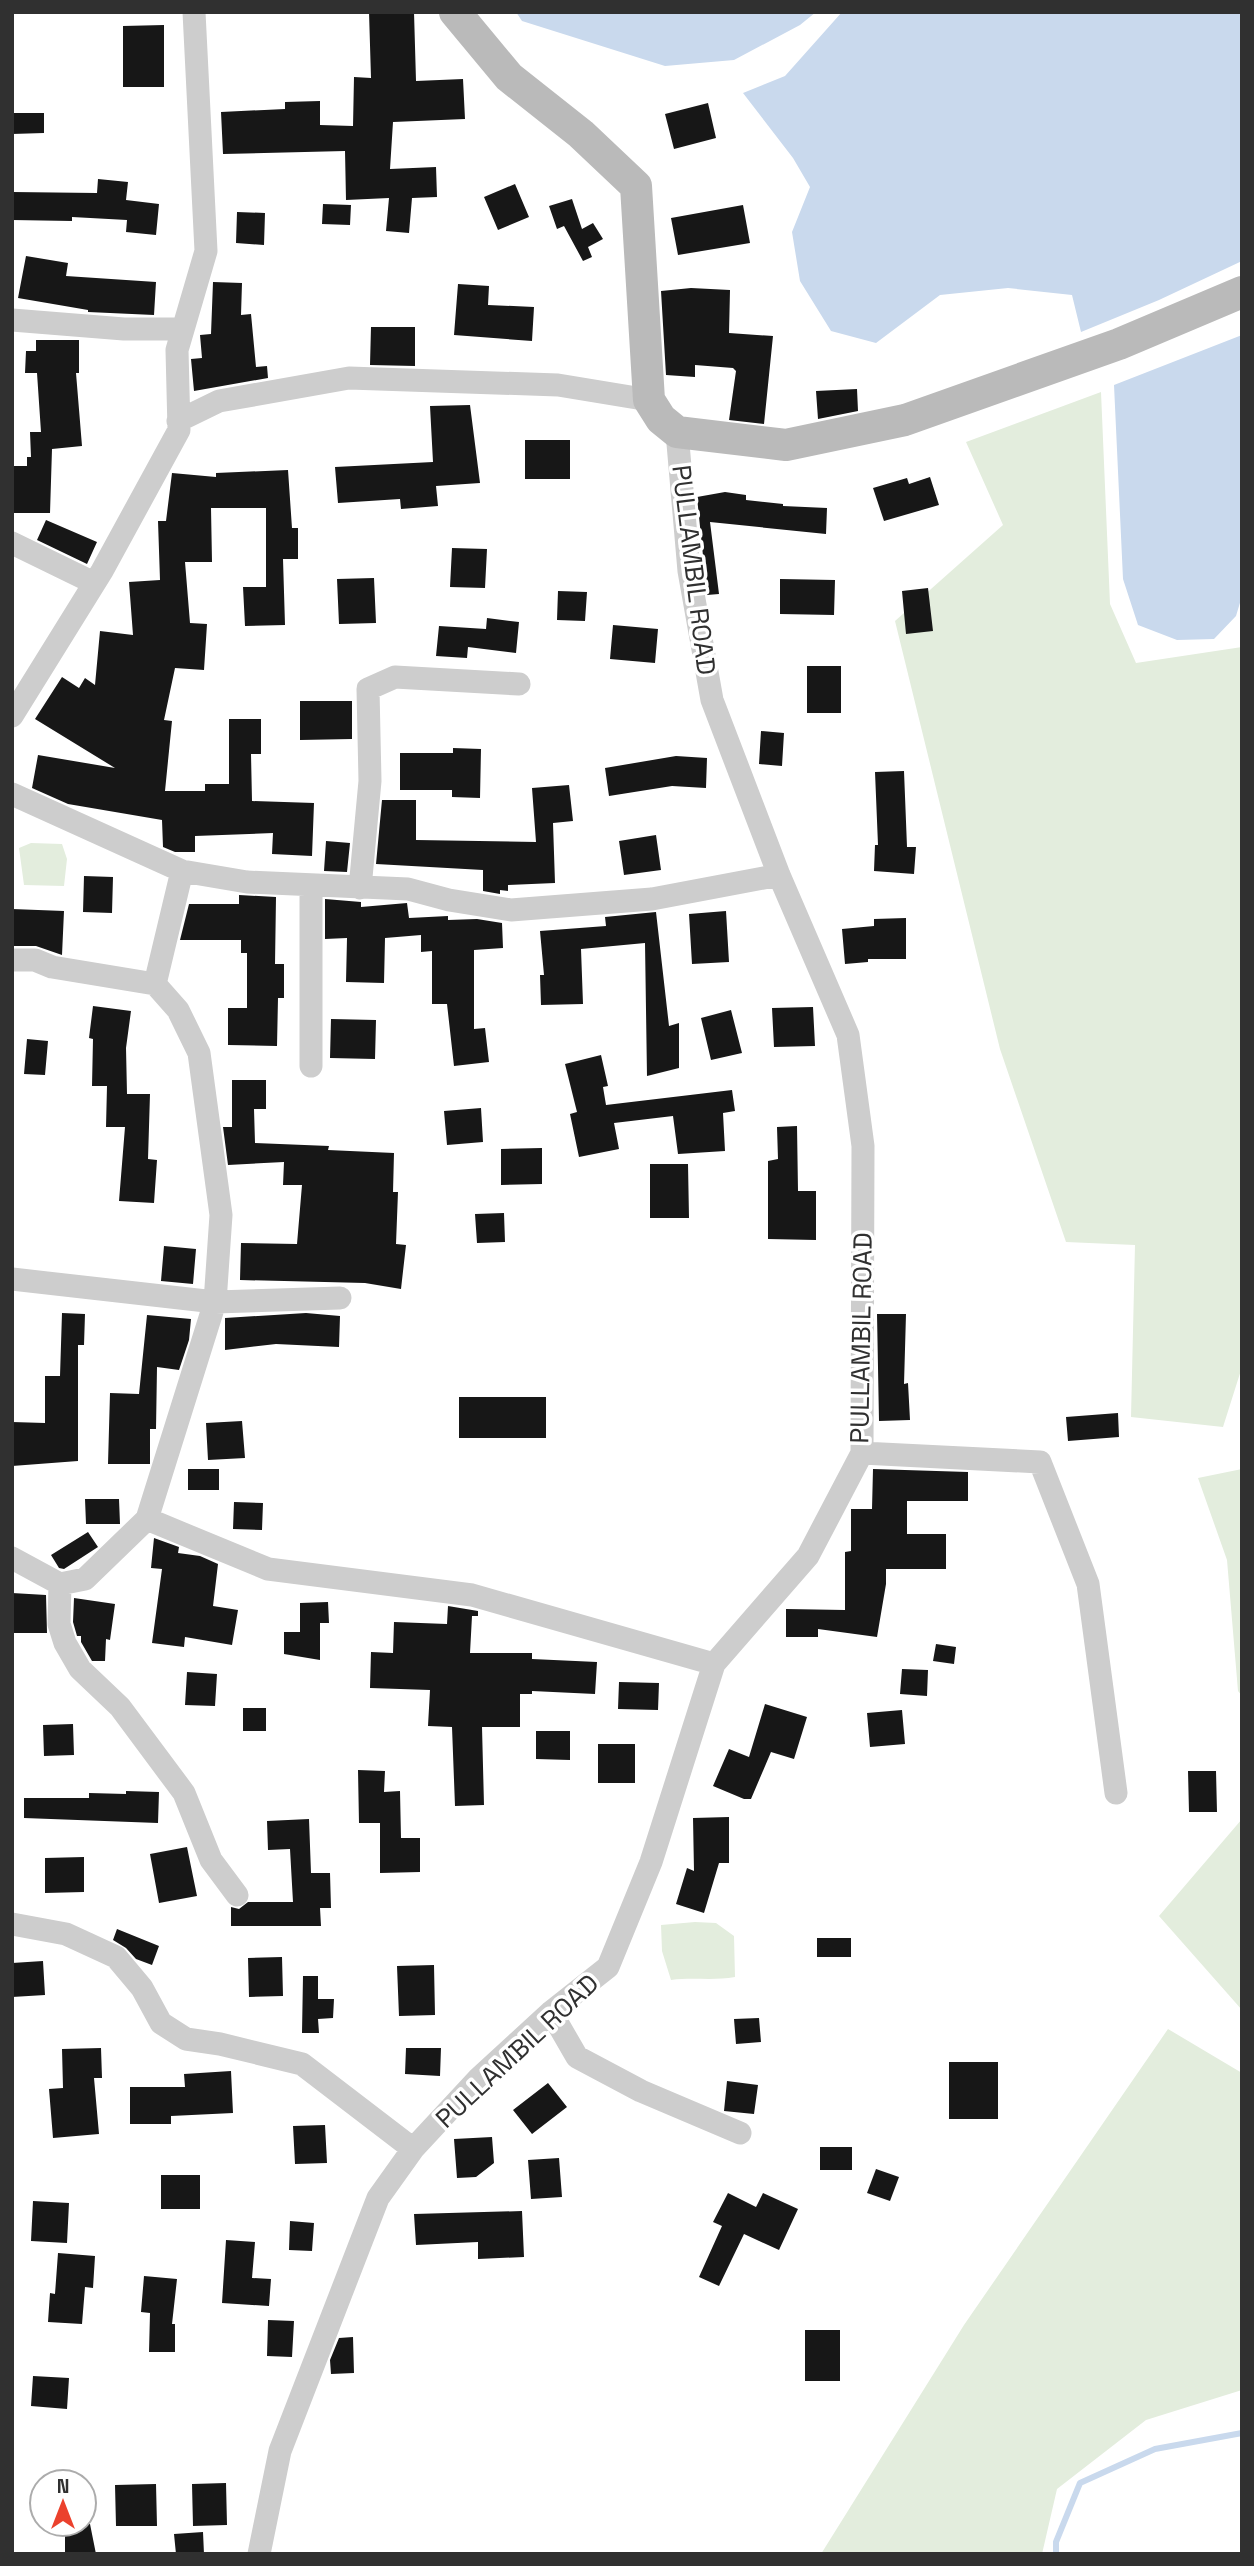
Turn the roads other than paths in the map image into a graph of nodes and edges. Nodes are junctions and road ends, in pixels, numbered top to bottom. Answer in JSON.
{"nodes":[{"id":1,"x":194,"y":12,"type":"edge"},
{"id":2,"x":456,"y":12,"type":"edge"},
{"id":3,"x":1242,"y":292,"type":"edge"},
{"id":4,"x":12,"y":320,"type":"edge"},
{"id":5,"x":183,"y":329,"type":"junction"},
{"id":6,"x":649,"y":400,"type":"junction"},
{"id":7,"x":178,"y":421,"type":"junction"},
{"id":8,"x":677,"y":432,"type":"junction"},
{"id":9,"x":12,"y":543,"type":"edge"},
{"id":10,"x":94,"y":583,"type":"junction"},
{"id":11,"x":519,"y":684,"type":"dead end"},
{"id":12,"x":12,"y":716,"type":"edge"},
{"id":13,"x":12,"y":794,"type":"edge"},
{"id":14,"x":182,"y":871,"type":"junction"},
{"id":15,"x":779,"y":876,"type":"junction"},
{"id":16,"x":311,"y":887,"type":"junction"},
{"id":17,"x":360,"y":888,"type":"junction"},
{"id":18,"x":12,"y":960,"type":"edge"},
{"id":19,"x":155,"y":984,"type":"junction"},
{"id":20,"x":311,"y":1066,"type":"dead end"},
{"id":21,"x":12,"y":1279,"type":"edge"},
{"id":22,"x":340,"y":1298,"type":"dead end"},
{"id":23,"x":215,"y":1302,"type":"junction"},
{"id":24,"x":862,"y":1453,"type":"junction"},
{"id":25,"x":147,"y":1519,"type":"junction"},
{"id":26,"x":12,"y":1558,"type":"edge"},
{"id":27,"x":60,"y":1584,"type":"junction"},
{"id":28,"x":714,"y":1664,"type":"junction"},
{"id":29,"x":1116,"y":1793,"type":"dead end"},
{"id":30,"x":237,"y":1895,"type":"dead end"},
{"id":31,"x":12,"y":1924,"type":"edge"},
{"id":32,"x":551,"y":2012,"type":"junction"},
{"id":33,"x":740,"y":2133,"type":"dead end"},
{"id":34,"x":413,"y":2149,"type":"junction"},
{"id":35,"x":259,"y":2554,"type":"edge"}],
"edges":[{"from":1,"to":5,"type":"street"},
{"from":2,"to":6,"type":"street"},
{"from":3,"to":8,"type":"street"},
{"from":4,"to":5,"type":"street"},
{"from":5,"to":7,"type":"street"},
{"from":6,"to":7,"type":"street"},
{"from":6,"to":8,"type":"street"},
{"from":7,"to":10,"type":"street"},
{"from":8,"to":15,"type":"street","name":"PULLAMBIL ROAD"},
{"from":9,"to":10,"type":"street"},
{"from":10,"to":12,"type":"street"},
{"from":11,"to":17,"type":"street"},
{"from":13,"to":14,"type":"street"},
{"from":14,"to":16,"type":"street"},
{"from":14,"to":19,"type":"street"},
{"from":15,"to":17,"type":"street"},
{"from":15,"to":24,"type":"street","name":"PULLAMBIL ROAD"},
{"from":16,"to":17,"type":"street"},
{"from":16,"to":20,"type":"street"},
{"from":18,"to":19,"type":"street"},
{"from":19,"to":23,"type":"street"},
{"from":21,"to":23,"type":"street"},
{"from":22,"to":23,"type":"street"},
{"from":23,"to":25,"type":"street"},
{"from":24,"to":28,"type":"street","name":"PULLAMBIL ROAD"},
{"from":24,"to":29,"type":"street"},
{"from":25,"to":27,"type":"street"},
{"from":25,"to":28,"type":"street"},
{"from":26,"to":27,"type":"street"},
{"from":27,"to":30,"type":"street"},
{"from":28,"to":32,"type":"street","name":"PULLAMBIL ROAD"},
{"from":31,"to":34,"type":"street"},
{"from":32,"to":33,"type":"street"},
{"from":32,"to":34,"type":"street","name":"PULLAMBIL ROAD"},
{"from":34,"to":35,"type":"street","name":"PULLAMBIL ROAD"}]}
